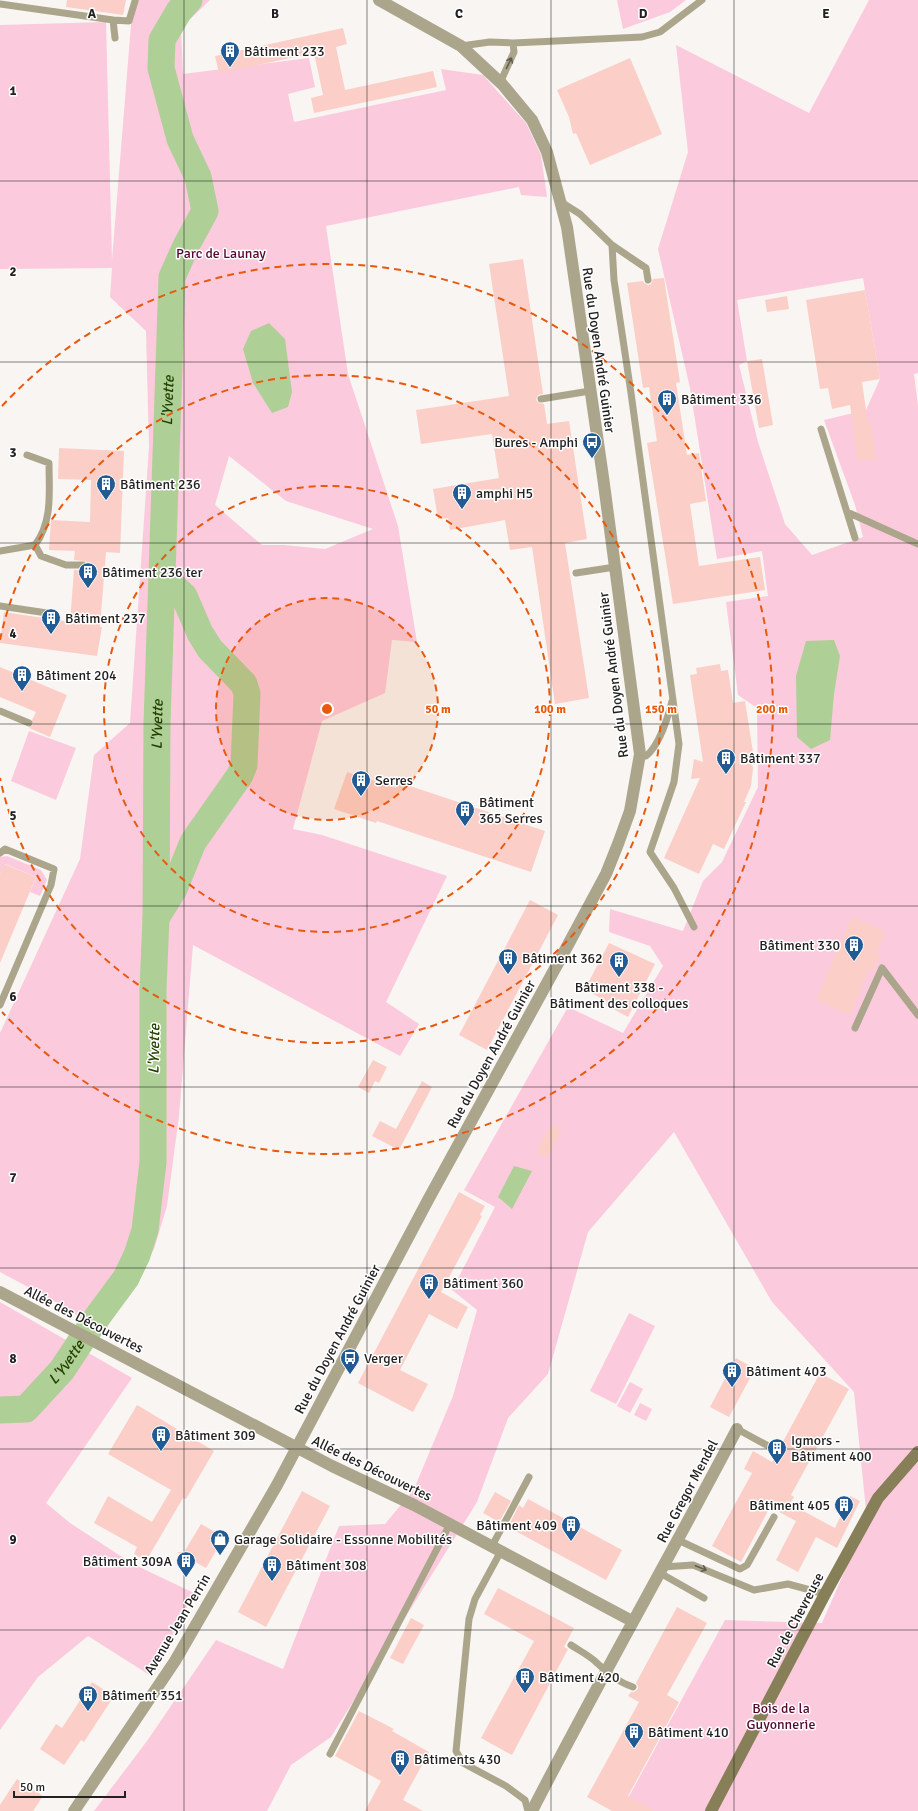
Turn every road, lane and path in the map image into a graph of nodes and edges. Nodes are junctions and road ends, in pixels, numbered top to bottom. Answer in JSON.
{"nodes":[{"id":1,"x":379,"y":0,"type":"edge"},
{"id":2,"x":702,"y":0,"type":"edge"},
{"id":3,"x":135,"y":1,"type":"edge"},
{"id":4,"x":0,"y":4,"type":"edge"},
{"id":5,"x":113,"y":20,"type":"junction"},
{"id":6,"x":115,"y":38,"type":"dead end"},
{"id":7,"x":513,"y":43,"type":"junction"},
{"id":8,"x":461,"y":46,"type":"junction"},
{"id":9,"x":500,"y":82,"type":"junction"},
{"id":10,"x":561,"y":202,"type":"junction"},
{"id":11,"x":612,"y":245,"type":"junction"},
{"id":12,"x":648,"y":280,"type":"dead end"},
{"id":13,"x":590,"y":392,"type":"junction"},
{"id":14,"x":541,"y":399,"type":"dead end"},
{"id":15,"x":820,"y":429,"type":"dead end"},
{"id":16,"x":28,"y":454,"type":"dead end"},
{"id":17,"x":847,"y":512,"type":"junction"},
{"id":18,"x":855,"y":538,"type":"dead end"},
{"id":19,"x":918,"y":544,"type":"edge"},
{"id":20,"x":35,"y":545,"type":"junction"},
{"id":21,"x":0,"y":551,"type":"edge"},
{"id":22,"x":83,"y":565,"type":"dead end"},
{"id":23,"x":615,"y":567,"type":"junction"},
{"id":24,"x":576,"y":573,"type":"dead end"},
{"id":25,"x":0,"y":606,"type":"edge"},
{"id":26,"x":47,"y":613,"type":"dead end"},
{"id":27,"x":673,"y":697,"type":"junction"},
{"id":28,"x":0,"y":711,"type":"edge"},
{"id":29,"x":29,"y":722,"type":"dead end"},
{"id":30,"x":640,"y":754,"type":"junction"},
{"id":31,"x":0,"y":853,"type":"edge"},
{"id":32,"x":694,"y":927,"type":"dead end"},
{"id":33,"x":0,"y":1005,"type":"edge"},
{"id":34,"x":918,"y":1015,"type":"edge"},
{"id":35,"x":855,"y":1028,"type":"dead end"},
{"id":36,"x":0,"y":1292,"type":"edge"},
{"id":37,"x":737,"y":1429,"type":"joint"},
{"id":38,"x":297,"y":1447,"type":"junction"},
{"id":39,"x":772,"y":1448,"type":"dead end"},
{"id":40,"x":918,"y":1452,"type":"edge"},
{"id":41,"x":529,"y":1477,"type":"dead end"},
{"id":42,"x":774,"y":1517,"type":"dead end"},
{"id":43,"x":450,"y":1524,"type":"junction"},
{"id":44,"x":678,"y":1540,"type":"junction"},
{"id":45,"x":496,"y":1549,"type":"junction"},
{"id":46,"x":661,"y":1570,"type":"junction"},
{"id":47,"x":825,"y":1594,"type":"junction"},
{"id":48,"x":704,"y":1598,"type":"dead end"},
{"id":49,"x":632,"y":1621,"type":"junction"},
{"id":50,"x":571,"y":1646,"type":"dead end"},
{"id":51,"x":605,"y":1672,"type":"junction"},
{"id":52,"x":633,"y":1687,"type":"dead end"},
{"id":53,"x":330,"y":1754,"type":"dead end"},
{"id":54,"x":74,"y":1811,"type":"edge"},
{"id":55,"x":528,"y":1811,"type":"edge"},
{"id":56,"x":532,"y":1811,"type":"edge"},
{"id":57,"x":711,"y":1811,"type":"edge"}],
"edges":[{"from":1,"to":8,"type":"street","name":"Rue du Doyen André Guinier"},
{"from":2,"to":7,"type":"lane"},
{"from":3,"to":5,"type":"lane"},
{"from":4,"to":5,"type":"lane"},
{"from":5,"to":6,"type":"lane"},
{"from":7,"to":8,"type":"lane"},
{"from":9,"to":7,"type":"lane","one_way":true},
{"from":8,"to":9,"type":"street","name":"Rue du Doyen André Guinier"},
{"from":9,"to":10,"type":"street","name":"Rue du Doyen André Guinier"},
{"from":10,"to":11,"type":"lane"},
{"from":10,"to":13,"type":"street","name":"Rue du Doyen André Guinier"},
{"from":11,"to":12,"type":"lane"},
{"from":11,"to":27,"type":"lane"},
{"from":13,"to":14,"type":"lane"},
{"from":13,"to":23,"type":"street","name":"Rue du Doyen André Guinier"},
{"from":15,"to":17,"type":"lane"},
{"from":16,"to":20,"type":"lane"},
{"from":17,"to":18,"type":"lane"},
{"from":17,"to":19,"type":"lane"},
{"from":20,"to":21,"type":"lane"},
{"from":20,"to":22,"type":"lane"},
{"from":23,"to":24,"type":"lane"},
{"from":23,"to":30,"type":"street","name":"Rue du Doyen André Guinier"},
{"from":25,"to":26,"type":"lane"},
{"from":27,"to":30,"type":"lane"},
{"from":27,"to":32,"type":"lane"},
{"from":28,"to":29,"type":"lane"},
{"from":30,"to":38,"type":"street","name":"Rue du Doyen André Guinier"},
{"from":31,"to":33,"type":"lane"},
{"from":34,"to":35,"type":"lane"},
{"from":36,"to":38,"type":"street","name":"Allée des Découvertes"},
{"from":37,"to":39,"type":"lane"},
{"from":37,"to":44,"type":"street","name":"Rue Gregor Mendel"},
{"from":38,"to":43,"type":"street","name":"Allée des Découvertes"},
{"from":38,"to":54,"type":"street","name":"Avenue Jean Perrin"},
{"from":40,"to":47,"type":"street","name":"Rue de Chevreuse"},
{"from":41,"to":45,"type":"lane"},
{"from":42,"to":44,"type":"lane"},
{"from":43,"to":45,"type":"street","name":"Allée des Découvertes"},
{"from":43,"to":53,"type":"lane"},
{"from":44,"to":46,"type":"street","name":"Rue Gregor Mendel"},
{"from":45,"to":49,"type":"street","name":"Allée des Découvertes"},
{"from":45,"to":55,"type":"lane"},
{"from":46,"to":47,"type":"lane","one_way":true},
{"from":46,"to":48,"type":"lane"},
{"from":46,"to":49,"type":"street"},
{"from":47,"to":57,"type":"street","name":"Rue de Chevreuse"},
{"from":49,"to":51,"type":"street"},
{"from":50,"to":51,"type":"lane"},
{"from":51,"to":52,"type":"lane"},
{"from":51,"to":56,"type":"street"}]}
